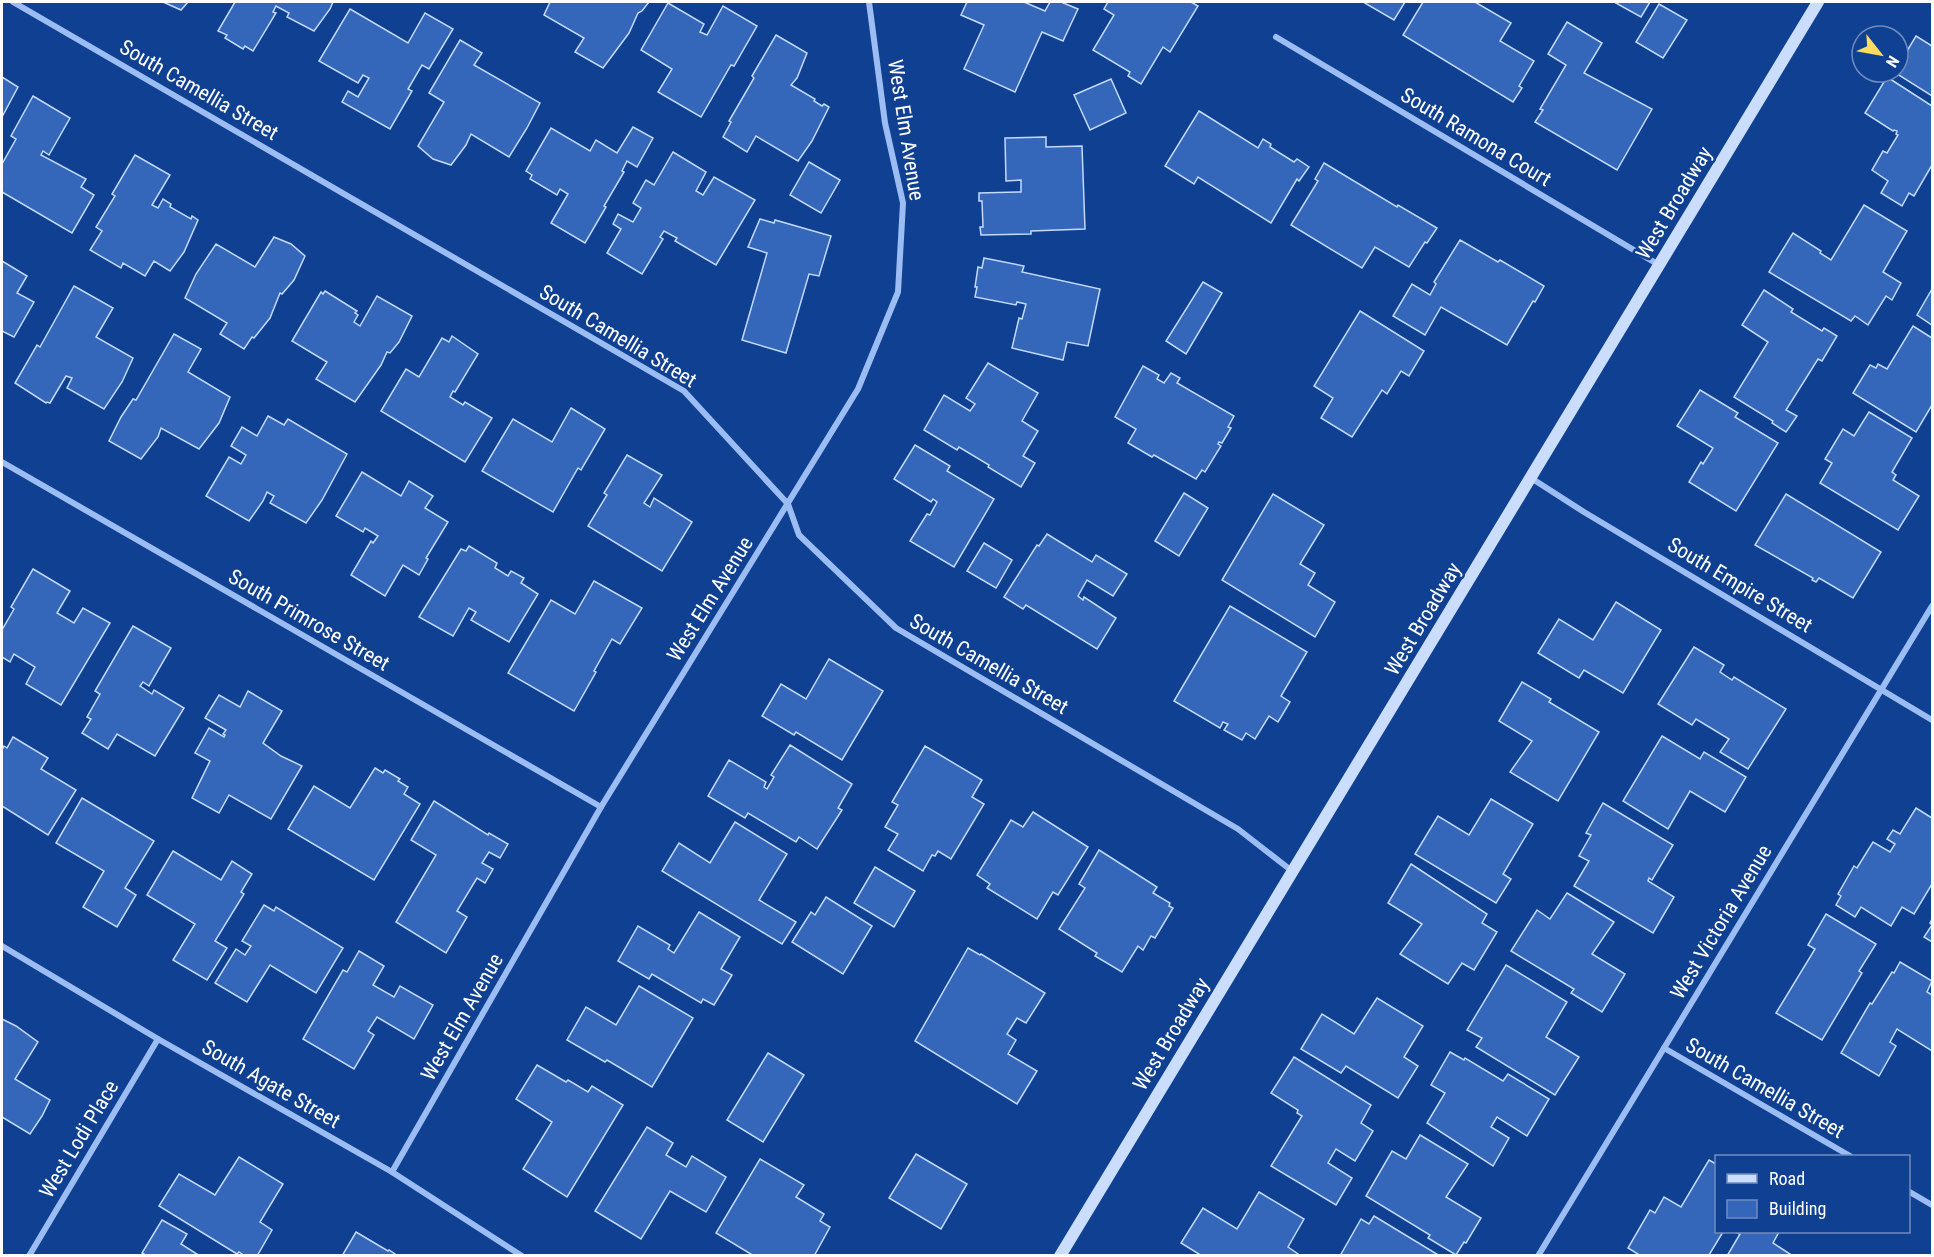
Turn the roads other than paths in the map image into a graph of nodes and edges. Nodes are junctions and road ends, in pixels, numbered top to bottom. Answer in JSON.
{"nodes":[{"id":1,"x":13,"y":2,"type":"edge"},
{"id":2,"x":869,"y":2,"type":"edge"},
{"id":3,"x":1818,"y":2,"type":"edge"},
{"id":4,"x":1276,"y":37,"type":"dead end"},
{"id":5,"x":1659,"y":265,"type":"junction"},
{"id":6,"x":2,"y":462,"type":"edge"},
{"id":7,"x":1532,"y":478,"type":"junction"},
{"id":8,"x":788,"y":504,"type":"junction"},
{"id":9,"x":1932,"y":606,"type":"edge"},
{"id":10,"x":1882,"y":689,"type":"junction"},
{"id":11,"x":1932,"y":720,"type":"edge"},
{"id":12,"x":601,"y":807,"type":"junction"},
{"id":13,"x":1292,"y":871,"type":"junction"},
{"id":14,"x":2,"y":946,"type":"edge"},
{"id":15,"x":158,"y":1039,"type":"junction"},
{"id":16,"x":1664,"y":1048,"type":"junction"},
{"id":17,"x":1848,"y":1155,"type":"edge"},
{"id":18,"x":392,"y":1172,"type":"junction"},
{"id":19,"x":1910,"y":1192,"type":"edge"},
{"id":20,"x":1932,"y":1205,"type":"edge"},
{"id":21,"x":29,"y":1256,"type":"edge"},
{"id":22,"x":522,"y":1256,"type":"edge"},
{"id":23,"x":1060,"y":1256,"type":"edge"},
{"id":24,"x":1538,"y":1256,"type":"edge"}],
"edges":[{"from":1,"to":8,"type":"street","name":"South Camellia Street"},
{"from":2,"to":8,"type":"street","name":"West Elm Avenue"},
{"from":3,"to":5,"type":"main road","name":"West Broadway"},
{"from":4,"to":5,"type":"street","name":"South Ramona Court"},
{"from":5,"to":7,"type":"main road","name":"West Broadway"},
{"from":6,"to":12,"type":"street","name":"South Primrose Street"},
{"from":7,"to":10,"type":"street","name":"South Empire Street"},
{"from":7,"to":13,"type":"main road","name":"West Broadway"},
{"from":8,"to":12,"type":"street","name":"West Elm Avenue"},
{"from":8,"to":13,"type":"street","name":"South Camellia Street"},
{"from":9,"to":10,"type":"street","name":"West Victoria Avenue"},
{"from":10,"to":11,"type":"street","name":"South Empire Street"},
{"from":10,"to":16,"type":"street","name":"West Victoria Avenue"},
{"from":12,"to":18,"type":"street","name":"West Elm Avenue"},
{"from":13,"to":23,"type":"main road","name":"West Broadway"},
{"from":14,"to":15,"type":"street","name":"South Agate Street"},
{"from":15,"to":18,"type":"street","name":"South Agate Street"},
{"from":15,"to":21,"type":"street","name":"West Lodi Place"},
{"from":16,"to":17,"type":"street","name":"South Camellia Street"},
{"from":16,"to":24,"type":"street","name":"West Victoria Avenue"},
{"from":18,"to":22,"type":"street","name":"South Agate Street"},
{"from":19,"to":20,"type":"street"}]}
